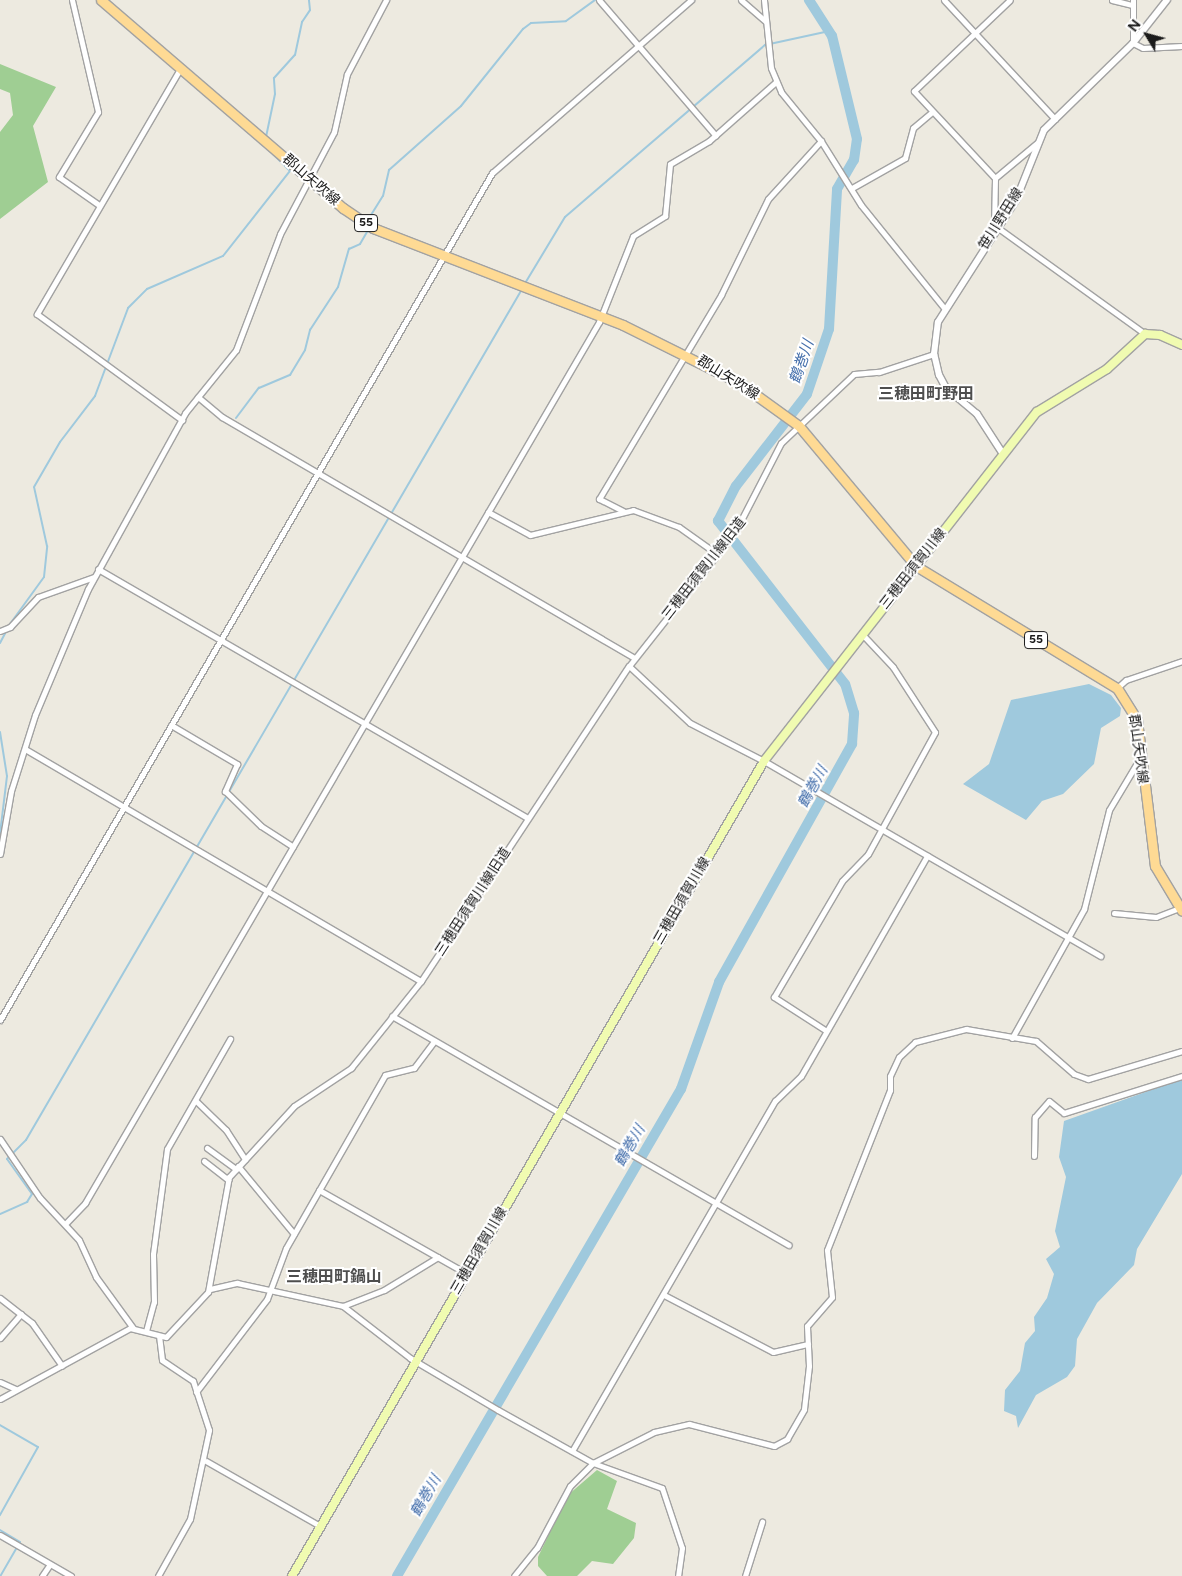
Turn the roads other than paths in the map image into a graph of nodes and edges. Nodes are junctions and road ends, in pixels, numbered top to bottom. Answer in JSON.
{"nodes":[{"id":1,"x":72,"y":0,"type":"edge"},
{"id":2,"x":101,"y":0,"type":"edge"},
{"id":3,"x":386,"y":0,"type":"edge"},
{"id":4,"x":599,"y":0,"type":"edge"},
{"id":5,"x":691,"y":0,"type":"edge"},
{"id":6,"x":741,"y":0,"type":"edge"},
{"id":7,"x":764,"y":0,"type":"edge"},
{"id":8,"x":944,"y":0,"type":"edge"},
{"id":9,"x":1010,"y":0,"type":"edge"},
{"id":10,"x":1112,"y":0,"type":"edge"},
{"id":11,"x":1167,"y":0,"type":"edge"},
{"id":12,"x":1132,"y":3,"type":"edge"},
{"id":13,"x":766,"y":22,"type":"junction"},
{"id":14,"x":974,"y":33,"type":"junction"},
{"id":15,"x":1133,"y":43,"type":"junction"},
{"id":16,"x":638,"y":46,"type":"junction"},
{"id":17,"x":1182,"y":46,"type":"edge"},
{"id":18,"x":180,"y":69,"type":"junction"},
{"id":19,"x":776,"y":82,"type":"junction"},
{"id":20,"x":932,"y":112,"type":"junction"},
{"id":21,"x":1055,"y":118,"type":"junction"},
{"id":22,"x":716,"y":136,"type":"junction"},
{"id":23,"x":821,"y":141,"type":"junction"},
{"id":24,"x":1036,"y":143,"type":"junction"},
{"id":25,"x":309,"y":178,"type":"junction"},
{"id":26,"x":995,"y":178,"type":"junction"},
{"id":27,"x":852,"y":188,"type":"junction"},
{"id":28,"x":99,"y":205,"type":"junction"},
{"id":29,"x":997,"y":228,"type":"junction"},
{"id":30,"x":444,"y":258,"type":"junction"},
{"id":31,"x":944,"y":308,"type":"junction"},
{"id":32,"x":600,"y":317,"type":"junction"},
{"id":33,"x":1144,"y":334,"type":"junction"},
{"id":34,"x":1182,"y":345,"type":"edge"},
{"id":35,"x":687,"y":354,"type":"junction"},
{"id":36,"x":934,"y":354,"type":"junction"},
{"id":37,"x":198,"y":397,"type":"junction"},
{"id":38,"x":182,"y":420,"type":"junction"},
{"id":39,"x":795,"y":423,"type":"junction"},
{"id":40,"x":1003,"y":454,"type":"junction"},
{"id":41,"x":318,"y":473,"type":"junction"},
{"id":42,"x":623,"y":511,"type":"junction"},
{"id":43,"x":488,"y":512,"type":"junction"},
{"id":44,"x":717,"y":554,"type":"junction"},
{"id":45,"x":462,"y":556,"type":"junction"},
{"id":46,"x":916,"y":566,"type":"junction"},
{"id":47,"x":98,"y":569,"type":"junction"},
{"id":48,"x":94,"y":577,"type":"junction"},
{"id":49,"x":0,"y":632,"type":"edge"},
{"id":50,"x":862,"y":634,"type":"junction"},
{"id":51,"x":221,"y":640,"type":"junction"},
{"id":52,"x":635,"y":658,"type":"junction"},
{"id":53,"x":1182,"y":661,"type":"edge"},
{"id":54,"x":628,"y":666,"type":"junction"},
{"id":55,"x":1117,"y":688,"type":"junction"},
{"id":56,"x":365,"y":724,"type":"junction"},
{"id":57,"x":171,"y":725,"type":"junction"},
{"id":58,"x":25,"y":749,"type":"junction"},
{"id":59,"x":1140,"y":758,"type":"junction"},
{"id":60,"x":764,"y":761,"type":"junction"},
{"id":61,"x":124,"y":807,"type":"junction"},
{"id":62,"x":527,"y":818,"type":"junction"},
{"id":63,"x":881,"y":829,"type":"junction"},
{"id":64,"x":293,"y":847,"type":"junction"},
{"id":65,"x":0,"y":854,"type":"edge"},
{"id":66,"x":927,"y":856,"type":"junction"},
{"id":67,"x":267,"y":890,"type":"junction"},
{"id":68,"x":1180,"y":909,"type":"edge"},
{"id":69,"x":1114,"y":912,"type":"dead end"},
{"id":70,"x":1068,"y":937,"type":"junction"},
{"id":71,"x":1101,"y":956,"type":"dead end"},
{"id":72,"x":421,"y":980,"type":"junction"},
{"id":73,"x":392,"y":1016,"type":"junction"},
{"id":74,"x":0,"y":1020,"type":"edge"},
{"id":75,"x":825,"y":1030,"type":"junction"},
{"id":76,"x":1012,"y":1038,"type":"junction"},
{"id":77,"x":230,"y":1039,"type":"dead end"},
{"id":78,"x":434,"y":1041,"type":"junction"},
{"id":79,"x":1182,"y":1051,"type":"edge"},
{"id":80,"x":1182,"y":1076,"type":"edge"},
{"id":81,"x":196,"y":1101,"type":"junction"},
{"id":82,"x":561,"y":1112,"type":"junction"},
{"id":83,"x":0,"y":1139,"type":"edge"},
{"id":84,"x":207,"y":1148,"type":"dead end"},
{"id":85,"x":1034,"y":1156,"type":"dead end"},
{"id":86,"x":245,"y":1159,"type":"junction"},
{"id":87,"x":204,"y":1161,"type":"dead end"},
{"id":88,"x":237,"y":1168,"type":"junction"},
{"id":89,"x":228,"y":1180,"type":"junction"},
{"id":90,"x":319,"y":1190,"type":"junction"},
{"id":91,"x":717,"y":1204,"type":"junction"},
{"id":92,"x":66,"y":1223,"type":"junction"},
{"id":93,"x":294,"y":1234,"type":"junction"},
{"id":94,"x":789,"y":1245,"type":"dead end"},
{"id":95,"x":438,"y":1257,"type":"junction"},
{"id":96,"x":466,"y":1273,"type":"junction"},
{"id":97,"x":210,"y":1289,"type":"junction"},
{"id":98,"x":270,"y":1291,"type":"junction"},
{"id":99,"x":664,"y":1295,"type":"junction"},
{"id":100,"x":0,"y":1298,"type":"edge"},
{"id":101,"x":342,"y":1306,"type":"junction"},
{"id":102,"x":21,"y":1314,"type":"junction"},
{"id":103,"x":133,"y":1328,"type":"junction"},
{"id":104,"x":146,"y":1331,"type":"junction"},
{"id":105,"x":159,"y":1337,"type":"junction"},
{"id":106,"x":0,"y":1338,"type":"edge"},
{"id":107,"x":808,"y":1344,"type":"junction"},
{"id":108,"x":414,"y":1361,"type":"junction"},
{"id":109,"x":62,"y":1366,"type":"junction"},
{"id":110,"x":0,"y":1382,"type":"edge"},
{"id":111,"x":16,"y":1389,"type":"junction"},
{"id":112,"x":196,"y":1392,"type":"junction"},
{"id":113,"x":0,"y":1399,"type":"edge"},
{"id":114,"x":572,"y":1451,"type":"junction"},
{"id":115,"x":206,"y":1461,"type":"junction"},
{"id":116,"x":593,"y":1463,"type":"junction"},
{"id":117,"x":762,"y":1522,"type":"dead end"},
{"id":118,"x":320,"y":1526,"type":"junction"},
{"id":119,"x":0,"y":1535,"type":"edge"},
{"id":120,"x":50,"y":1564,"type":"junction"},
{"id":121,"x":42,"y":1576,"type":"edge"},
{"id":122,"x":71,"y":1576,"type":"edge"},
{"id":123,"x":158,"y":1576,"type":"edge"},
{"id":124,"x":292,"y":1576,"type":"edge"},
{"id":125,"x":514,"y":1576,"type":"edge"},
{"id":126,"x":678,"y":1576,"type":"edge"},
{"id":127,"x":745,"y":1576,"type":"edge"}],
"edges":[{"from":1,"to":28,"type":"street"},
{"from":2,"to":18,"type":"main road","name":"郡山矢吹線","number":"55"},
{"from":3,"to":25,"type":"street"},
{"from":4,"to":16,"type":"street"},
{"from":5,"to":16,"type":"street"},
{"from":6,"to":13,"type":"street"},
{"from":7,"to":13,"type":"street"},
{"from":8,"to":14,"type":"street"},
{"from":9,"to":14,"type":"street"},
{"from":10,"to":12,"type":"street"},
{"from":11,"to":15,"type":"street","name":"笹川野田線"},
{"from":12,"to":15,"type":"street"},
{"from":13,"to":19,"type":"street"},
{"from":14,"to":20,"type":"street"},
{"from":14,"to":21,"type":"street"},
{"from":15,"to":17,"type":"street"},
{"from":15,"to":21,"type":"street","name":"笹川野田線"},
{"from":16,"to":22,"type":"street"},
{"from":16,"to":30,"type":"street"},
{"from":18,"to":25,"type":"main road","name":"郡山矢吹線","number":"55"},
{"from":18,"to":28,"type":"street"},
{"from":19,"to":22,"type":"street"},
{"from":19,"to":23,"type":"street"},
{"from":20,"to":26,"type":"street"},
{"from":20,"to":27,"type":"street"},
{"from":21,"to":24,"type":"street","name":"笹川野田線"},
{"from":22,"to":32,"type":"street"},
{"from":23,"to":27,"type":"street"},
{"from":23,"to":35,"type":"street"},
{"from":24,"to":26,"type":"street"},
{"from":24,"to":29,"type":"street","name":"笹川野田線"},
{"from":25,"to":30,"type":"main road","name":"郡山矢吹線","number":"55"},
{"from":25,"to":37,"type":"street"},
{"from":26,"to":29,"type":"street"},
{"from":27,"to":31,"type":"street"},
{"from":28,"to":38,"type":"street"},
{"from":29,"to":31,"type":"street","name":"笹川野田線"},
{"from":29,"to":33,"type":"street"},
{"from":30,"to":32,"type":"main road","name":"郡山矢吹線","number":"55"},
{"from":30,"to":41,"type":"street"},
{"from":31,"to":36,"type":"street","name":"笹川野田線"},
{"from":32,"to":35,"type":"main road","name":"郡山矢吹線","number":"55"},
{"from":32,"to":43,"type":"street"},
{"from":33,"to":34,"type":"main road"},
{"from":33,"to":40,"type":"main road","name":"三穂田須賀川線"},
{"from":35,"to":39,"type":"main road","name":"郡山矢吹線","number":"55"},
{"from":35,"to":42,"type":"street"},
{"from":36,"to":39,"type":"street","name":"三穂田須賀川線旧道"},
{"from":36,"to":40,"type":"street"},
{"from":37,"to":38,"type":"street"},
{"from":37,"to":41,"type":"street"},
{"from":38,"to":47,"type":"street"},
{"from":39,"to":44,"type":"street","name":"三穂田須賀川線旧道"},
{"from":39,"to":46,"type":"main road","name":"郡山矢吹線","number":"55"},
{"from":40,"to":46,"type":"main road","name":"三穂田須賀川線"},
{"from":41,"to":45,"type":"street"},
{"from":41,"to":51,"type":"street"},
{"from":42,"to":43,"type":"street"},
{"from":42,"to":44,"type":"street"},
{"from":43,"to":45,"type":"street"},
{"from":44,"to":52,"type":"street","name":"三穂田須賀川線旧道"},
{"from":45,"to":52,"type":"street"},
{"from":45,"to":56,"type":"street"},
{"from":46,"to":50,"type":"main road","name":"三穂田須賀川線"},
{"from":46,"to":55,"type":"main road","name":"郡山矢吹線","number":"55"},
{"from":47,"to":48,"type":"street"},
{"from":47,"to":51,"type":"street"},
{"from":48,"to":49,"type":"street"},
{"from":48,"to":58,"type":"street"},
{"from":50,"to":60,"type":"main road","name":"三穂田須賀川線"},
{"from":50,"to":63,"type":"street"},
{"from":51,"to":56,"type":"street"},
{"from":51,"to":57,"type":"street"},
{"from":52,"to":54,"type":"street","name":"三穂田須賀川線旧道"},
{"from":53,"to":55,"type":"street"},
{"from":54,"to":60,"type":"street"},
{"from":54,"to":62,"type":"street","name":"三穂田須賀川線旧道"},
{"from":55,"to":59,"type":"main road","name":"郡山矢吹線","number":"55"},
{"from":56,"to":62,"type":"street"},
{"from":56,"to":64,"type":"street"},
{"from":57,"to":61,"type":"street"},
{"from":57,"to":64,"type":"street"},
{"from":58,"to":61,"type":"street"},
{"from":58,"to":65,"type":"street"},
{"from":59,"to":68,"type":"main road","name":"郡山矢吹線","number":"55"},
{"from":59,"to":70,"type":"street"},
{"from":60,"to":63,"type":"street"},
{"from":60,"to":82,"type":"main road","name":"三穂田須賀川線"},
{"from":61,"to":67,"type":"street"},
{"from":61,"to":74,"type":"street"},
{"from":62,"to":72,"type":"street","name":"三穂田須賀川線旧道"},
{"from":63,"to":66,"type":"street"},
{"from":63,"to":75,"type":"street"},
{"from":64,"to":67,"type":"street"},
{"from":66,"to":70,"type":"street"},
{"from":66,"to":75,"type":"street"},
{"from":67,"to":72,"type":"street"},
{"from":67,"to":92,"type":"street"},
{"from":68,"to":69,"type":"street"},
{"from":70,"to":71,"type":"street"},
{"from":70,"to":76,"type":"street"},
{"from":72,"to":73,"type":"street","name":"三穂田須賀川線旧道"},
{"from":73,"to":78,"type":"street"},
{"from":73,"to":86,"type":"street","name":"三穂田須賀川線旧道"},
{"from":75,"to":91,"type":"street"},
{"from":76,"to":79,"type":"street"},
{"from":76,"to":107,"type":"street"},
{"from":77,"to":81,"type":"street"},
{"from":78,"to":82,"type":"street"},
{"from":78,"to":90,"type":"street"},
{"from":80,"to":85,"type":"street"},
{"from":81,"to":86,"type":"street"},
{"from":81,"to":104,"type":"street"},
{"from":82,"to":91,"type":"street"},
{"from":82,"to":96,"type":"main road","name":"三穂田須賀川線"},
{"from":83,"to":92,"type":"street"},
{"from":84,"to":88,"type":"street"},
{"from":86,"to":88,"type":"street","name":"三穂田須賀川線旧道"},
{"from":87,"to":89,"type":"street"},
{"from":88,"to":89,"type":"street","name":"三穂田須賀川線旧道"},
{"from":88,"to":93,"type":"street"},
{"from":89,"to":97,"type":"street","name":"三穂田須賀川線旧道"},
{"from":90,"to":93,"type":"street"},
{"from":90,"to":95,"type":"street"},
{"from":91,"to":94,"type":"street"},
{"from":91,"to":99,"type":"street"},
{"from":92,"to":103,"type":"street"},
{"from":93,"to":98,"type":"street"},
{"from":95,"to":96,"type":"street"},
{"from":95,"to":101,"type":"street"},
{"from":96,"to":108,"type":"main road","name":"三穂田須賀川線"},
{"from":97,"to":98,"type":"street"},
{"from":97,"to":105,"type":"street"},
{"from":98,"to":101,"type":"street"},
{"from":98,"to":112,"type":"street"},
{"from":99,"to":107,"type":"street"},
{"from":99,"to":114,"type":"street"},
{"from":100,"to":102,"type":"street"},
{"from":101,"to":108,"type":"street"},
{"from":102,"to":106,"type":"street"},
{"from":102,"to":109,"type":"street"},
{"from":103,"to":104,"type":"street"},
{"from":103,"to":109,"type":"street"},
{"from":104,"to":105,"type":"street"},
{"from":105,"to":112,"type":"street"},
{"from":107,"to":116,"type":"street"},
{"from":108,"to":114,"type":"street"},
{"from":108,"to":118,"type":"main road","name":"三穂田須賀川線"},
{"from":109,"to":111,"type":"street"},
{"from":110,"to":111,"type":"street"},
{"from":111,"to":113,"type":"street"},
{"from":112,"to":115,"type":"street"},
{"from":114,"to":116,"type":"street"},
{"from":115,"to":118,"type":"street"},
{"from":115,"to":123,"type":"street"},
{"from":116,"to":125,"type":"street"},
{"from":116,"to":126,"type":"street"},
{"from":117,"to":127,"type":"street"},
{"from":118,"to":124,"type":"main road","name":"三穂田須賀川線"},
{"from":119,"to":120,"type":"street"},
{"from":120,"to":121,"type":"street"},
{"from":120,"to":122,"type":"street"}]}
